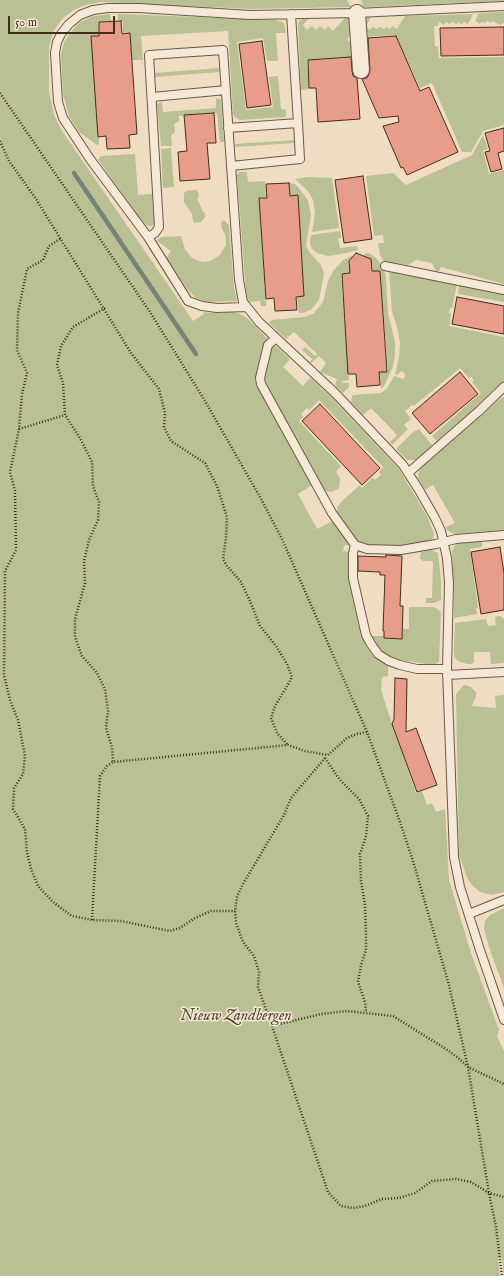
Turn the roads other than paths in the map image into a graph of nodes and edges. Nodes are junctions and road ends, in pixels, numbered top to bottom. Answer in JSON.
{"nodes":[{"id":1,"x":504,"y":6,"type":"edge"},
{"id":2,"x":357,"y":13,"type":"junction"},
{"id":3,"x":291,"y":14,"type":"junction"},
{"id":4,"x":361,"y":70,"type":"dead end"},
{"id":5,"x":226,"y":90,"type":"junction"},
{"id":6,"x":152,"y":97,"type":"junction"},
{"id":7,"x":298,"y":123,"type":"junction"},
{"id":8,"x":228,"y":128,"type":"junction"},
{"id":9,"x":231,"y":166,"type":"junction"},
{"id":10,"x":148,"y":237,"type":"junction"},
{"id":11,"x":385,"y":266,"type":"dead end"},
{"id":12,"x":504,"y":290,"type":"edge"},
{"id":13,"x":246,"y":307,"type":"junction"},
{"id":14,"x":276,"y":338,"type":"junction"},
{"id":15,"x":504,"y":387,"type":"edge"},
{"id":16,"x":408,"y":473,"type":"junction"},
{"id":17,"x":504,"y":535,"type":"edge"},
{"id":18,"x":443,"y":542,"type":"junction"},
{"id":19,"x":355,"y":545,"type":"junction"},
{"id":20,"x":447,"y":672,"type":"junction"},
{"id":21,"x":504,"y":672,"type":"edge"},
{"id":22,"x":504,"y":900,"type":"edge"},
{"id":23,"x":469,"y":914,"type":"junction"},
{"id":24,"x":504,"y":1020,"type":"edge"}],
"edges":[{"from":1,"to":2,"type":"lane"},
{"from":2,"to":3,"type":"lane"},
{"from":2,"to":4,"type":"street"},
{"from":3,"to":7,"type":"lane"},
{"from":3,"to":10,"type":"lane"},
{"from":5,"to":6,"type":"lane"},
{"from":5,"to":6,"type":"lane"},
{"from":5,"to":8,"type":"lane"},
{"from":6,"to":10,"type":"lane"},
{"from":7,"to":8,"type":"lane"},
{"from":7,"to":9,"type":"lane"},
{"from":8,"to":9,"type":"lane"},
{"from":9,"to":13,"type":"lane"},
{"from":10,"to":13,"type":"lane"},
{"from":11,"to":12,"type":"lane"},
{"from":13,"to":14,"type":"lane"},
{"from":14,"to":16,"type":"lane"},
{"from":14,"to":19,"type":"lane"},
{"from":15,"to":16,"type":"lane"},
{"from":16,"to":18,"type":"lane"},
{"from":17,"to":18,"type":"lane"},
{"from":18,"to":19,"type":"lane"},
{"from":18,"to":20,"type":"lane"},
{"from":19,"to":20,"type":"lane"},
{"from":20,"to":21,"type":"lane"},
{"from":20,"to":23,"type":"lane"},
{"from":22,"to":23,"type":"lane"},
{"from":23,"to":24,"type":"lane"}]}
